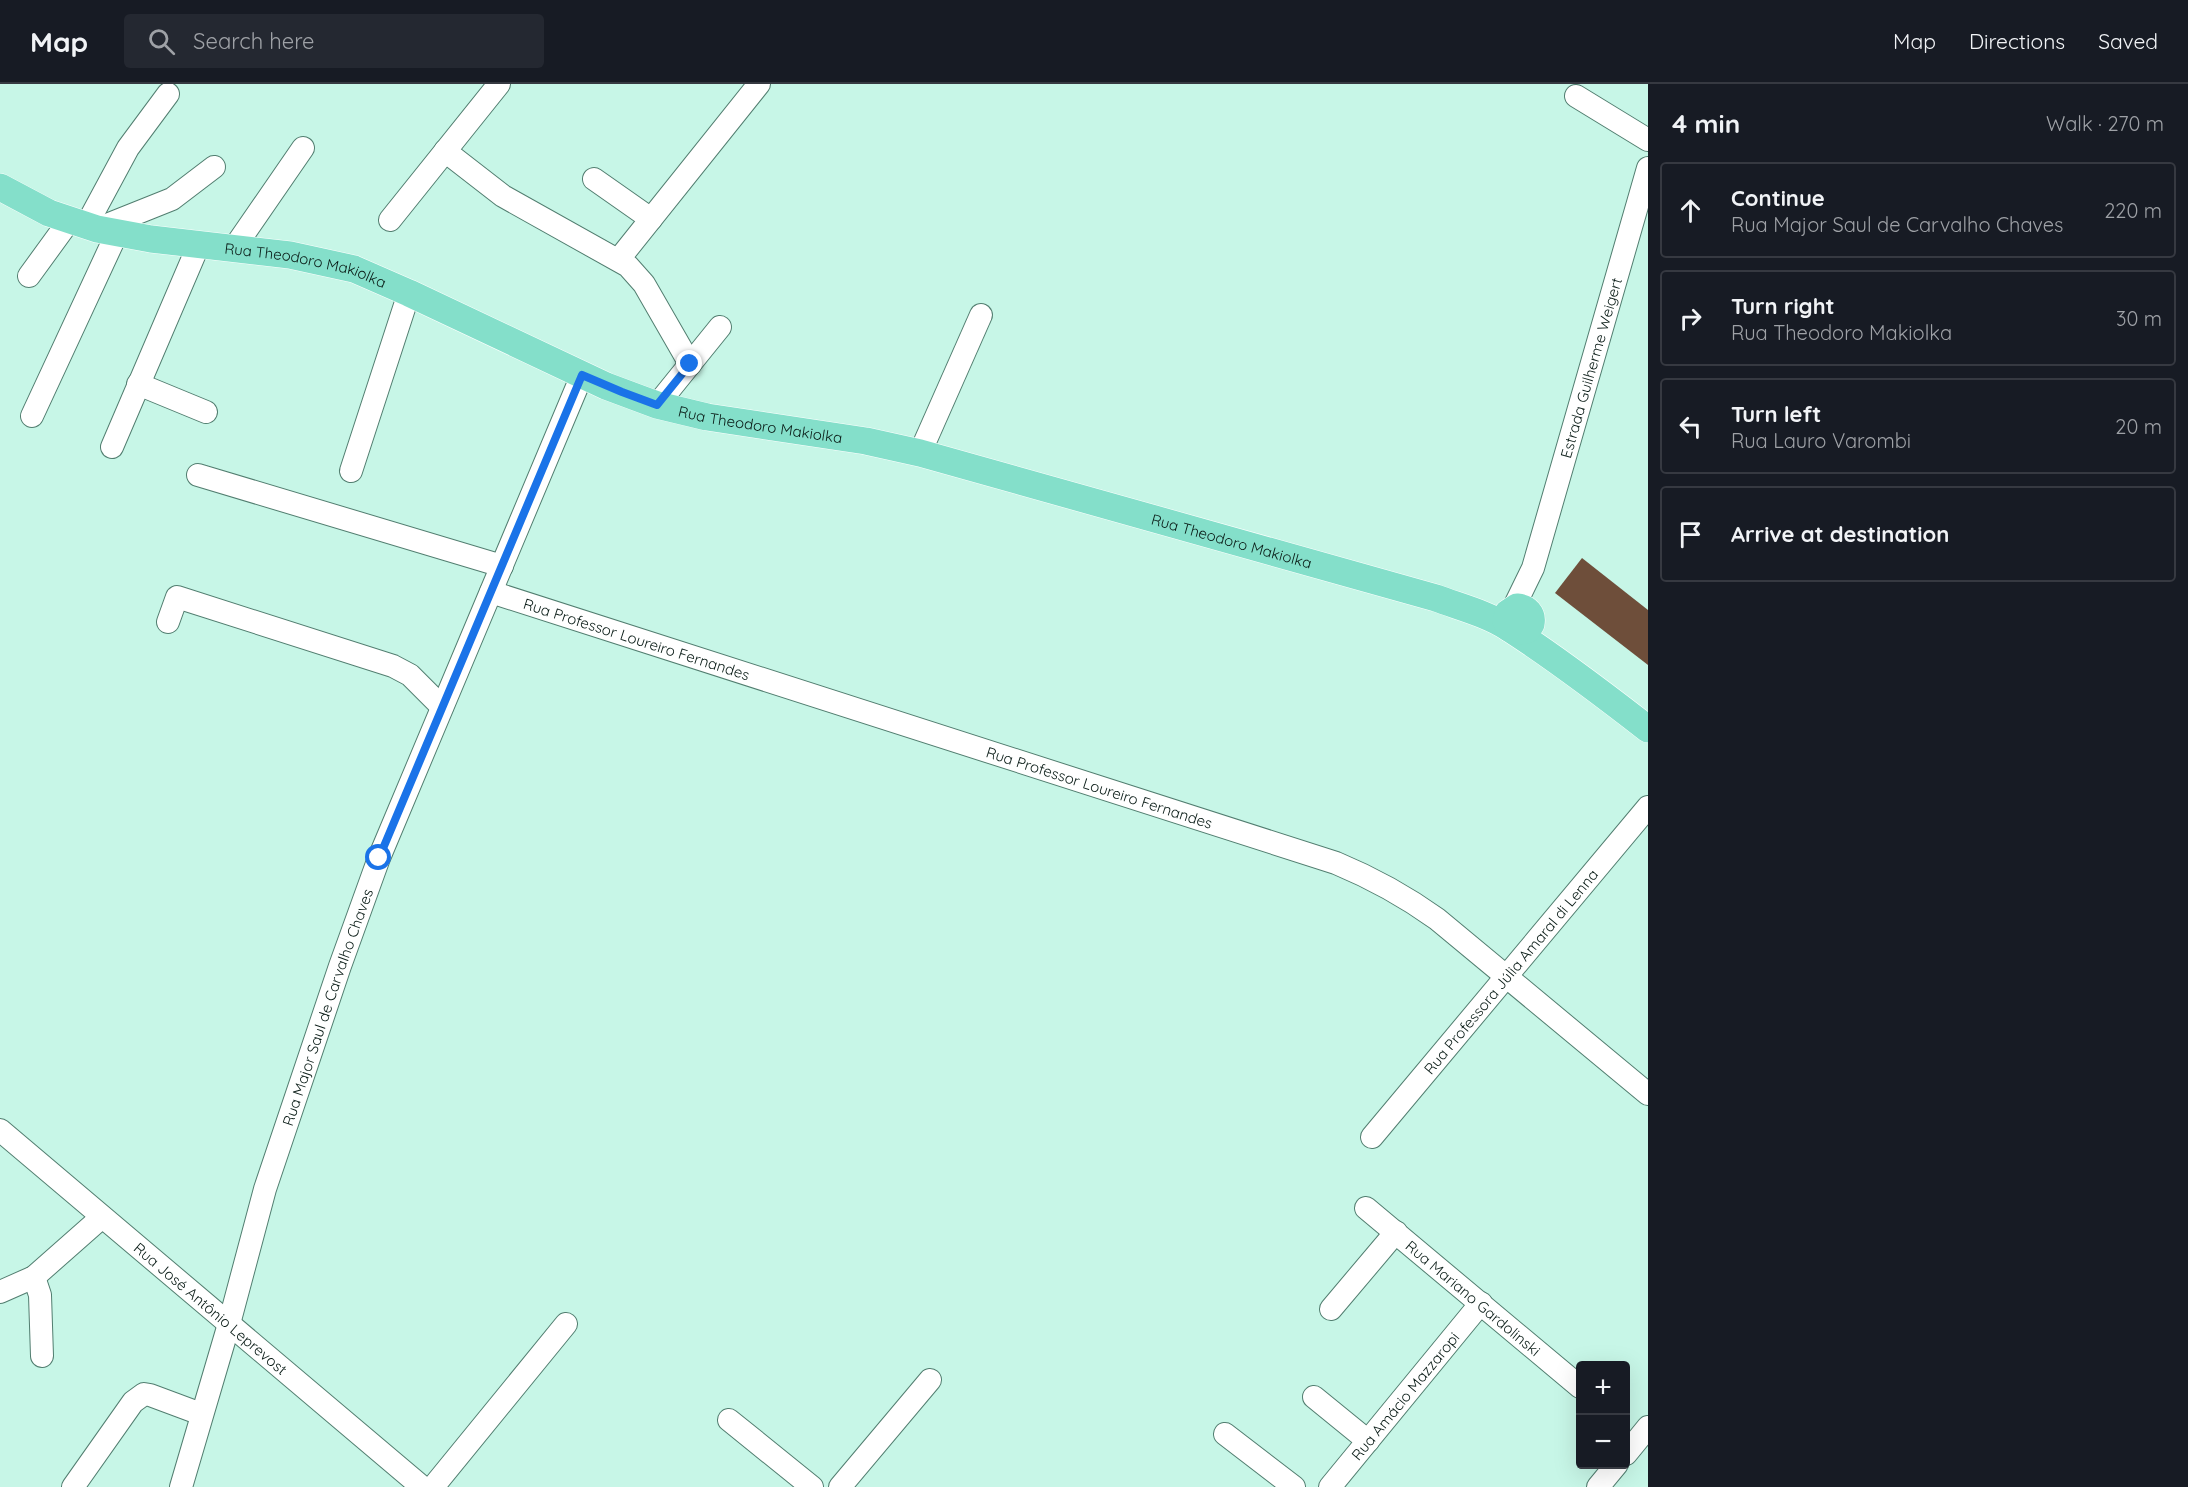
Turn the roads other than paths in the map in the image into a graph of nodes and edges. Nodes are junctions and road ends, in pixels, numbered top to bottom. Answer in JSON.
{"nodes":[{"id":1,"x":498,"y":84,"type":"edge"},
{"id":2,"x":759,"y":84,"type":"edge"},
{"id":3,"x":168,"y":94,"type":"dead end"},
{"id":4,"x":1576,"y":96,"type":"dead end"},
{"id":5,"x":1648,"y":140,"type":"edge"},
{"id":6,"x":303,"y":148,"type":"dead end"},
{"id":7,"x":445,"y":151,"type":"junction"},
{"id":8,"x":214,"y":167,"type":"dead end"},
{"id":9,"x":1648,"y":168,"type":"edge"},
{"id":10,"x":594,"y":179,"type":"dead end"},
{"id":11,"x":0,"y":187,"type":"edge"},
{"id":12,"x":651,"y":219,"type":"junction"},
{"id":13,"x":390,"y":220,"type":"dead end"},
{"id":14,"x":92,"y":227,"type":"junction"},
{"id":15,"x":199,"y":244,"type":"junction"},
{"id":16,"x":234,"y":248,"type":"junction"},
{"id":17,"x":619,"y":259,"type":"junction"},
{"id":18,"x":29,"y":276,"type":"dead end"},
{"id":19,"x":409,"y":293,"type":"junction"},
{"id":20,"x":981,"y":315,"type":"dead end"},
{"id":21,"x":720,"y":327,"type":"dead end"},
{"id":22,"x":690,"y":364,"type":"junction"},
{"id":23,"x":582,"y":375,"type":"junction"},
{"id":24,"x":138,"y":384,"type":"junction"},
{"id":25,"x":657,"y":405,"type":"junction"},
{"id":26,"x":206,"y":412,"type":"dead end"},
{"id":27,"x":32,"y":416,"type":"dead end"},
{"id":28,"x":112,"y":447,"type":"dead end"},
{"id":29,"x":920,"y":453,"type":"junction"},
{"id":30,"x":351,"y":471,"type":"dead end"},
{"id":31,"x":198,"y":475,"type":"dead end"},
{"id":32,"x":502,"y":566,"type":"junction"},
{"id":33,"x":491,"y":592,"type":"junction"},
{"id":34,"x":1519,"y":619,"type":"junction"},
{"id":35,"x":168,"y":622,"type":"dead end"},
{"id":36,"x":442,"y":707,"type":"junction"},
{"id":37,"x":1648,"y":729,"type":"edge"},
{"id":38,"x":1648,"y":807,"type":"edge"},
{"id":39,"x":1506,"y":976,"type":"junction"},
{"id":40,"x":1648,"y":1094,"type":"edge"},
{"id":41,"x":0,"y":1130,"type":"edge"},
{"id":42,"x":1372,"y":1137,"type":"dead end"},
{"id":43,"x":1366,"y":1208,"type":"dead end"},
{"id":44,"x":102,"y":1217,"type":"junction"},
{"id":45,"x":1396,"y":1232,"type":"junction"},
{"id":46,"x":34,"y":1277,"type":"junction"},
{"id":47,"x":0,"y":1292,"type":"edge"},
{"id":48,"x":1481,"y":1303,"type":"junction"},
{"id":49,"x":1331,"y":1309,"type":"dead end"},
{"id":50,"x":229,"y":1324,"type":"junction"},
{"id":51,"x":566,"y":1324,"type":"dead end"},
{"id":52,"x":42,"y":1356,"type":"dead end"},
{"id":53,"x":930,"y":1380,"type":"dead end"},
{"id":54,"x":1576,"y":1383,"type":"edge"},
{"id":55,"x":1314,"y":1397,"type":"dead end"},
{"id":56,"x":201,"y":1414,"type":"junction"},
{"id":57,"x":729,"y":1420,"type":"dead end"},
{"id":58,"x":1640,"y":1433,"type":"edge"},
{"id":59,"x":1225,"y":1434,"type":"dead end"},
{"id":60,"x":1368,"y":1441,"type":"junction"},
{"id":61,"x":1630,"y":1448,"type":"edge"},
{"id":62,"x":1613,"y":1469,"type":"edge"},
{"id":63,"x":73,"y":1487,"type":"edge"},
{"id":64,"x":181,"y":1487,"type":"edge"},
{"id":65,"x":422,"y":1487,"type":"edge"},
{"id":66,"x":433,"y":1487,"type":"edge"},
{"id":67,"x":812,"y":1487,"type":"edge"},
{"id":68,"x":840,"y":1487,"type":"edge"},
{"id":69,"x":1294,"y":1487,"type":"edge"},
{"id":70,"x":1330,"y":1487,"type":"edge"},
{"id":71,"x":1598,"y":1487,"type":"edge"}],
"edges":[{"from":1,"to":7,"type":"street"},
{"from":2,"to":12,"type":"street"},
{"from":3,"to":14,"type":"street"},
{"from":4,"to":5,"type":"street"},
{"from":6,"to":16,"type":"street"},
{"from":7,"to":13,"type":"street"},
{"from":7,"to":17,"type":"street"},
{"from":8,"to":14,"type":"street"},
{"from":9,"to":34,"type":"street","name":"Estrada Guilherme Weigert"},
{"from":10,"to":12,"type":"street"},
{"from":11,"to":14,"type":"main road","name":"Rua Theodoro Makiolka"},
{"from":12,"to":17,"type":"street"},
{"from":14,"to":15,"type":"main road","name":"Rua Theodoro Makiolka"},
{"from":14,"to":18,"type":"street"},
{"from":14,"to":27,"type":"street"},
{"from":15,"to":16,"type":"main road","name":"Rua Theodoro Makiolka"},
{"from":15,"to":24,"type":"street"},
{"from":16,"to":19,"type":"main road","name":"Rua Theodoro Makiolka"},
{"from":17,"to":22,"type":"street"},
{"from":19,"to":23,"type":"main road","name":"Rua Theodoro Makiolka"},
{"from":19,"to":30,"type":"street"},
{"from":20,"to":29,"type":"street"},
{"from":21,"to":22,"type":"street"},
{"from":22,"to":25,"type":"street"},
{"from":23,"to":25,"type":"main road","name":"Rua Theodoro Makiolka"},
{"from":23,"to":32,"type":"street","name":"Rua Major Saul de Carvalho Chaves"},
{"from":24,"to":26,"type":"street"},
{"from":24,"to":28,"type":"street"},
{"from":25,"to":29,"type":"main road","name":"Rua Theodoro Makiolka"},
{"from":29,"to":34,"type":"main road","name":"Rua Theodoro Makiolka"},
{"from":31,"to":32,"type":"street"},
{"from":32,"to":33,"type":"street","name":"Rua Major Saul de Carvalho Chaves"},
{"from":33,"to":36,"type":"street","name":"Rua Major Saul de Carvalho Chaves"},
{"from":33,"to":39,"type":"street","name":"Rua Professor Loureiro Fernandes"},
{"from":34,"to":37,"type":"main road","name":"Rua Theodoro Makiolka"},
{"from":35,"to":36,"type":"street"},
{"from":36,"to":50,"type":"street","name":"Rua Major Saul de Carvalho Chaves"},
{"from":38,"to":39,"type":"street","name":"Rua Professora Júlia Amaral di Lenna"},
{"from":39,"to":40,"type":"street","name":"Rua Professor Loureiro Fernandes"},
{"from":39,"to":42,"type":"street","name":"Rua Professora Júlia Amaral di Lenna"},
{"from":41,"to":44,"type":"street","name":"Rua José Antônio Leprevost"},
{"from":43,"to":45,"type":"street","name":"Rua Mariano Gardolinski"},
{"from":44,"to":46,"type":"street"},
{"from":44,"to":50,"type":"street","name":"Rua José Antônio Leprevost"},
{"from":45,"to":48,"type":"street","name":"Rua Mariano Gardolinski"},
{"from":45,"to":49,"type":"street"},
{"from":46,"to":47,"type":"street"},
{"from":46,"to":52,"type":"street"},
{"from":48,"to":54,"type":"street","name":"Rua Mariano Gardolinski"},
{"from":48,"to":60,"type":"street","name":"Rua Amácio Mazzaropi"},
{"from":50,"to":56,"type":"street","name":"Rua Major Saul de Carvalho Chaves"},
{"from":50,"to":65,"type":"street","name":"Rua José Antônio Leprevost"},
{"from":51,"to":66,"type":"street"},
{"from":53,"to":68,"type":"street"},
{"from":55,"to":60,"type":"street"},
{"from":56,"to":63,"type":"street"},
{"from":56,"to":64,"type":"street","name":"Rua Major Saul de Carvalho Chaves"},
{"from":57,"to":67,"type":"street"},
{"from":58,"to":61,"type":"street"},
{"from":59,"to":69,"type":"street"},
{"from":60,"to":70,"type":"street","name":"Rua Amácio Mazzaropi"},
{"from":62,"to":71,"type":"street"}]}
